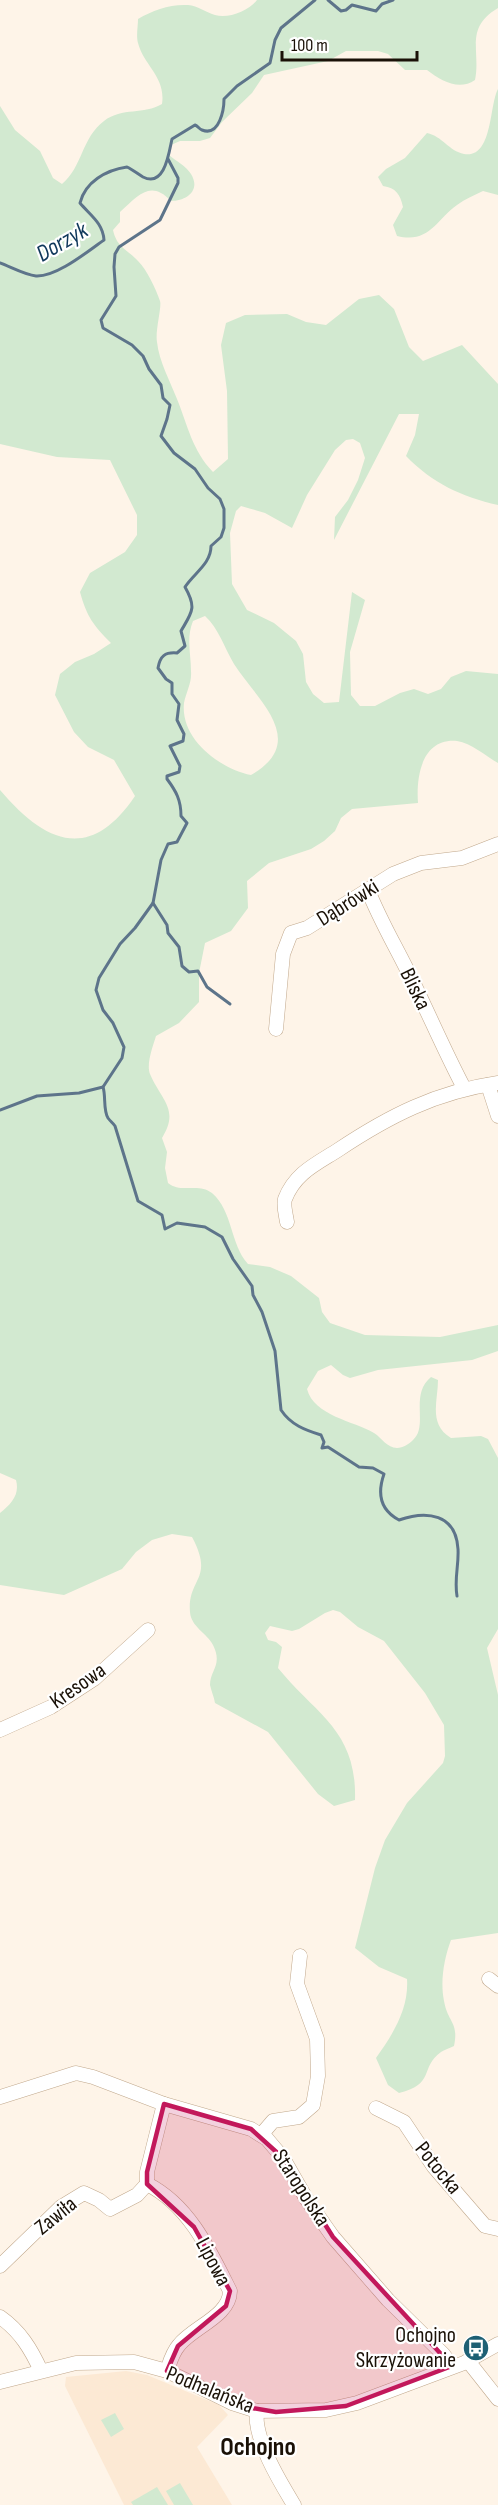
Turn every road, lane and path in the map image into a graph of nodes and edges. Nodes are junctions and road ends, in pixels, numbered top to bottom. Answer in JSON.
{"nodes":[{"id":1,"x":498,"y":844,"type":"edge"},
{"id":2,"x":368,"y":890,"type":"junction"},
{"id":3,"x":276,"y":1029,"type":"dead end"},
{"id":4,"x":493,"y":1084,"type":"edge"},
{"id":5,"x":464,"y":1088,"type":"junction"},
{"id":6,"x":498,"y":1116,"type":"edge"},
{"id":7,"x":287,"y":1222,"type":"dead end"},
{"id":8,"x":148,"y":1630,"type":"dead end"},
{"id":9,"x":0,"y":1731,"type":"edge"},
{"id":10,"x":300,"y":1956,"type":"dead end"},
{"id":11,"x":0,"y":2097,"type":"edge"},
{"id":12,"x":165,"y":2104,"type":"junction"},
{"id":13,"x":376,"y":2108,"type":"dead end"},
{"id":14,"x":261,"y":2135,"type":"junction"},
{"id":15,"x":147,"y":2184,"type":"junction"},
{"id":16,"x":498,"y":2229,"type":"edge"},
{"id":17,"x":0,"y":2266,"type":"edge"},
{"id":18,"x":0,"y":2317,"type":"edge"},
{"id":19,"x":498,"y":2344,"type":"edge"},
{"id":20,"x":468,"y":2361,"type":"junction"},
{"id":21,"x":452,"y":2366,"type":"junction"},
{"id":22,"x":41,"y":2371,"type":"junction"},
{"id":23,"x":167,"y":2372,"type":"junction"},
{"id":24,"x":0,"y":2382,"type":"edge"},
{"id":25,"x":498,"y":2399,"type":"edge"},
{"id":26,"x":257,"y":2411,"type":"junction"},
{"id":27,"x":294,"y":2505,"type":"edge"}],
"edges":[{"from":1,"to":2,"type":"street","name":"Dąbrówki"},
{"from":2,"to":3,"type":"street","name":"Dąbrówki"},
{"from":2,"to":5,"type":"street","name":"Bliska"},
{"from":4,"to":5,"type":"street"},
{"from":4,"to":6,"type":"street"},
{"from":5,"to":7,"type":"street"},
{"from":8,"to":9,"type":"street","name":"Kresowa"},
{"from":10,"to":14,"type":"street"},
{"from":11,"to":12,"type":"street","name":"Staropolska"},
{"from":12,"to":14,"type":"street","name":"Staropolska"},
{"from":12,"to":15,"type":"street"},
{"from":13,"to":16,"type":"street","name":"Potocka"},
{"from":14,"to":21,"type":"street","name":"Staropolska"},
{"from":15,"to":17,"type":"street","name":"Zawiła"},
{"from":15,"to":23,"type":"street","name":"Lipowa"},
{"from":18,"to":22,"type":"street"},
{"from":19,"to":20,"type":"street","name":"Podhalańska"},
{"from":20,"to":21,"type":"street","name":"Podhalańska"},
{"from":20,"to":25,"type":"street"},
{"from":21,"to":26,"type":"street","name":"Podhalańska"},
{"from":22,"to":23,"type":"street","name":"Podhalańska"},
{"from":22,"to":24,"type":"street","name":"Podhalańska"},
{"from":23,"to":26,"type":"street","name":"Podhalańska"},
{"from":26,"to":27,"type":"street"}]}
